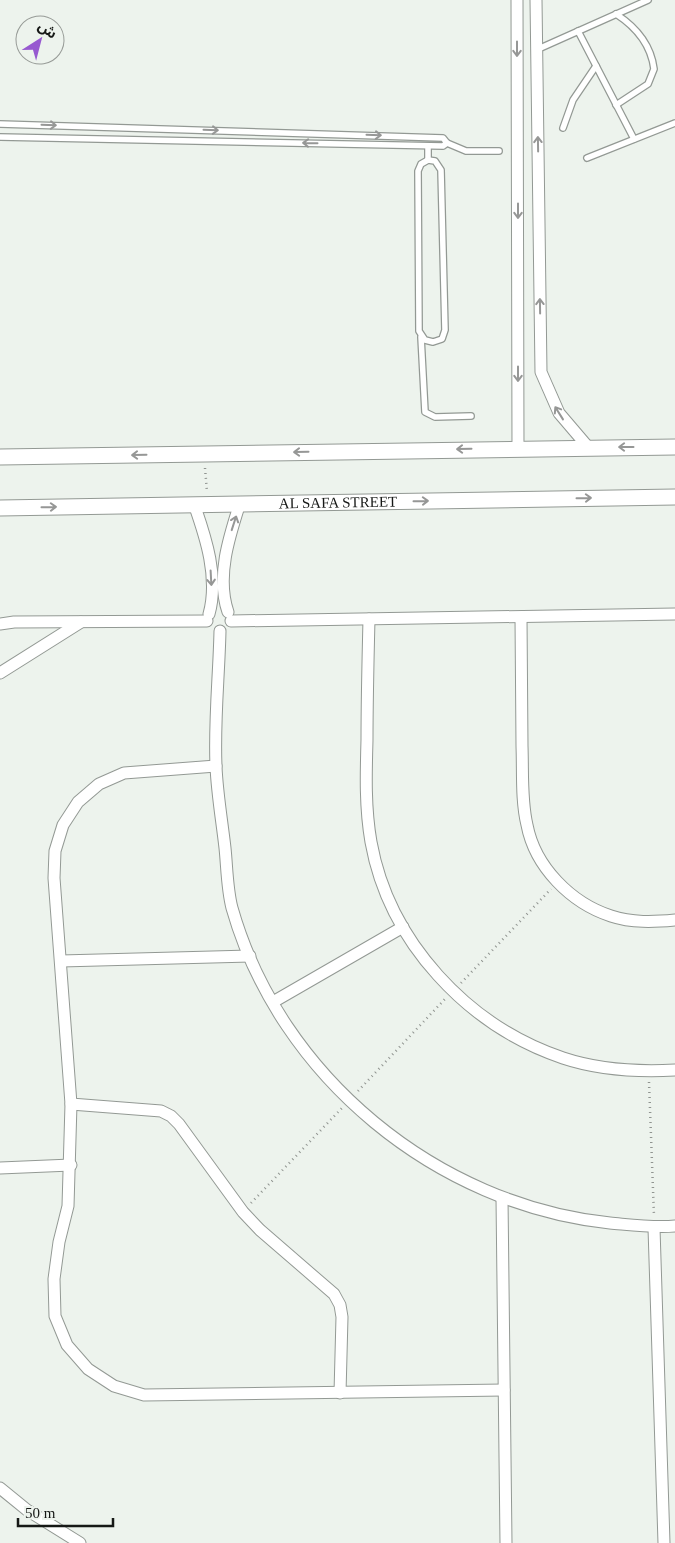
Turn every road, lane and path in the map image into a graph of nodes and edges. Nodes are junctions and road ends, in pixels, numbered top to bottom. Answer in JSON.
{"nodes":[{"id":1,"x":517,"y":0,"type":"edge"},
{"id":2,"x":648,"y":0,"type":"edge"},
{"id":3,"x":539,"y":1,"type":"edge"},
{"id":4,"x":616,"y":14,"type":"junction"},
{"id":5,"x":578,"y":31,"type":"junction"},
{"id":6,"x":536,"y":50,"type":"junction"},
{"id":7,"x":596,"y":66,"type":"junction"},
{"id":8,"x":517,"y":71,"type":"junction"},
{"id":9,"x":537,"y":71,"type":"junction"},
{"id":10,"x":616,"y":105,"type":"junction"},
{"id":11,"x":675,"y":123,"type":"edge"},
{"id":12,"x":0,"y":124,"type":"edge"},
{"id":13,"x":563,"y":128,"type":"dead end"},
{"id":14,"x":272,"y":132,"type":"junction"},
{"id":15,"x":391,"y":136,"type":"junction"},
{"id":16,"x":0,"y":137,"type":"edge"},
{"id":17,"x":634,"y":139,"type":"junction"},
{"id":18,"x":272,"y":142,"type":"junction"},
{"id":19,"x":447,"y":143,"type":"junction"},
{"id":20,"x":391,"y":145,"type":"junction"},
{"id":21,"x":428,"y":146,"type":"junction"},
{"id":22,"x":499,"y":151,"type":"dead end"},
{"id":23,"x":587,"y":158,"type":"dead end"},
{"id":24,"x":428,"y":160,"type":"junction"},
{"id":25,"x":539,"y":254,"type":"junction"},
{"id":26,"x":518,"y":256,"type":"junction"},
{"id":27,"x":421,"y":337,"type":"junction"},
{"id":28,"x":471,"y":416,"type":"dead end"},
{"id":29,"x":588,"y":447,"type":"junction"},
{"id":30,"x":675,"y":447,"type":"edge"},
{"id":31,"x":518,"y":448,"type":"junction"},
{"id":32,"x":204,"y":453,"type":"junction"},
{"id":33,"x":0,"y":457,"type":"edge"},
{"id":34,"x":675,"y":496,"type":"edge"},
{"id":35,"x":201,"y":504,"type":"junction"},
{"id":36,"x":240,"y":504,"type":"junction"},
{"id":37,"x":0,"y":508,"type":"edge"},
{"id":38,"x":675,"y":614,"type":"edge"},
{"id":39,"x":521,"y":616,"type":"junction"},
{"id":40,"x":208,"y":617,"type":"junction"},
{"id":41,"x":229,"y":617,"type":"junction"},
{"id":42,"x":369,"y":619,"type":"junction"},
{"id":43,"x":82,"y":622,"type":"junction"},
{"id":44,"x":0,"y":624,"type":"edge"},
{"id":45,"x":220,"y":631,"type":"junction"},
{"id":46,"x":0,"y":673,"type":"edge"},
{"id":47,"x":216,"y":766,"type":"junction"},
{"id":48,"x":557,"y":882,"type":"junction"},
{"id":49,"x":675,"y":920,"type":"edge"},
{"id":50,"x":403,"y":927,"type":"junction"},
{"id":51,"x":250,"y":956,"type":"junction"},
{"id":52,"x":61,"y":961,"type":"junction"},
{"id":53,"x":453,"y":992,"type":"junction"},
{"id":54,"x":273,"y":1002,"type":"junction"},
{"id":55,"x":675,"y":1070,"type":"edge"},
{"id":56,"x":649,"y":1072,"type":"junction"},
{"id":57,"x":349,"y":1100,"type":"junction"},
{"id":58,"x":71,"y":1104,"type":"junction"},
{"id":59,"x":71,"y":1165,"type":"junction"},
{"id":60,"x":0,"y":1168,"type":"edge"},
{"id":61,"x":502,"y":1198,"type":"junction"},
{"id":62,"x":243,"y":1212,"type":"junction"},
{"id":63,"x":675,"y":1226,"type":"edge"},
{"id":64,"x":654,"y":1228,"type":"junction"},
{"id":65,"x":504,"y":1390,"type":"junction"},
{"id":66,"x":340,"y":1393,"type":"junction"},
{"id":67,"x":0,"y":1488,"type":"edge"},
{"id":68,"x":80,"y":1543,"type":"edge"},
{"id":69,"x":506,"y":1543,"type":"edge"},
{"id":70,"x":664,"y":1543,"type":"edge"}],
"edges":[{"from":1,"to":8,"type":"street","one_way":true},
{"from":2,"to":4,"type":"lane"},
{"from":3,"to":6,"type":"street"},
{"from":4,"to":5,"type":"lane"},
{"from":4,"to":10,"type":"lane"},
{"from":5,"to":6,"type":"lane"},
{"from":5,"to":7,"type":"lane"},
{"from":6,"to":9,"type":"street"},
{"from":7,"to":10,"type":"lane"},
{"from":7,"to":13,"type":"lane"},
{"from":8,"to":9,"type":"street"},
{"from":8,"to":26,"type":"street","one_way":true},
{"from":25,"to":9,"type":"street","one_way":true},
{"from":10,"to":17,"type":"lane"},
{"from":11,"to":17,"type":"lane"},
{"from":12,"to":14,"type":"lane","one_way":true},
{"from":14,"to":15,"type":"lane","one_way":true},
{"from":14,"to":18,"type":"lane"},
{"from":15,"to":19,"type":"lane"},
{"from":15,"to":20,"type":"lane"},
{"from":16,"to":18,"type":"lane"},
{"from":17,"to":23,"type":"lane"},
{"from":20,"to":18,"type":"lane","one_way":true},
{"from":19,"to":21,"type":"lane"},
{"from":19,"to":22,"type":"lane"},
{"from":20,"to":21,"type":"lane"},
{"from":21,"to":24,"type":"lane"},
{"from":24,"to":27,"type":"lane"},
{"from":24,"to":27,"type":"lane"},
{"from":25,"to":26,"type":"street"},
{"from":29,"to":25,"type":"street","one_way":true},
{"from":26,"to":31,"type":"street","one_way":true},
{"from":27,"to":28,"type":"lane"},
{"from":30,"to":29,"type":"street","one_way":true},
{"from":29,"to":31,"type":"street"},
{"from":31,"to":32,"type":"street","one_way":true},
{"from":32,"to":33,"type":"street","one_way":true},
{"from":32,"to":35,"type":"path"},
{"from":36,"to":34,"type":"street","name":"AL SAFA STREET","one_way":true},
{"from":35,"to":36,"type":"street","name":"AL SAFA STREET"},
{"from":37,"to":35,"type":"street","name":"AL SAFA STREET","one_way":true},
{"from":35,"to":40,"type":"street","one_way":true},
{"from":41,"to":36,"type":"street","one_way":true},
{"from":38,"to":39,"type":"street"},
{"from":39,"to":42,"type":"street"},
{"from":39,"to":48,"type":"street"},
{"from":40,"to":41,"type":"street"},
{"from":40,"to":43,"type":"street"},
{"from":40,"to":45,"type":"street"},
{"from":41,"to":42,"type":"street"},
{"from":41,"to":45,"type":"street"},
{"from":42,"to":50,"type":"street"},
{"from":43,"to":44,"type":"street"},
{"from":43,"to":46,"type":"street"},
{"from":45,"to":47,"type":"street"},
{"from":47,"to":51,"type":"street"},
{"from":47,"to":52,"type":"street"},
{"from":48,"to":49,"type":"street"},
{"from":48,"to":53,"type":"path"},
{"from":50,"to":53,"type":"street"},
{"from":50,"to":54,"type":"street"},
{"from":51,"to":52,"type":"street"},
{"from":51,"to":54,"type":"street"},
{"from":52,"to":58,"type":"street"},
{"from":53,"to":56,"type":"street"},
{"from":53,"to":57,"type":"path"},
{"from":54,"to":57,"type":"street"},
{"from":55,"to":56,"type":"street"},
{"from":56,"to":64,"type":"path"},
{"from":57,"to":61,"type":"street"},
{"from":57,"to":62,"type":"path"},
{"from":58,"to":59,"type":"street"},
{"from":58,"to":62,"type":"street"},
{"from":59,"to":60,"type":"street"},
{"from":59,"to":66,"type":"street"},
{"from":61,"to":64,"type":"street"},
{"from":61,"to":65,"type":"street"},
{"from":62,"to":66,"type":"street"},
{"from":63,"to":64,"type":"street"},
{"from":64,"to":70,"type":"street"},
{"from":65,"to":66,"type":"street"},
{"from":65,"to":69,"type":"street"},
{"from":67,"to":68,"type":"street"}]}
